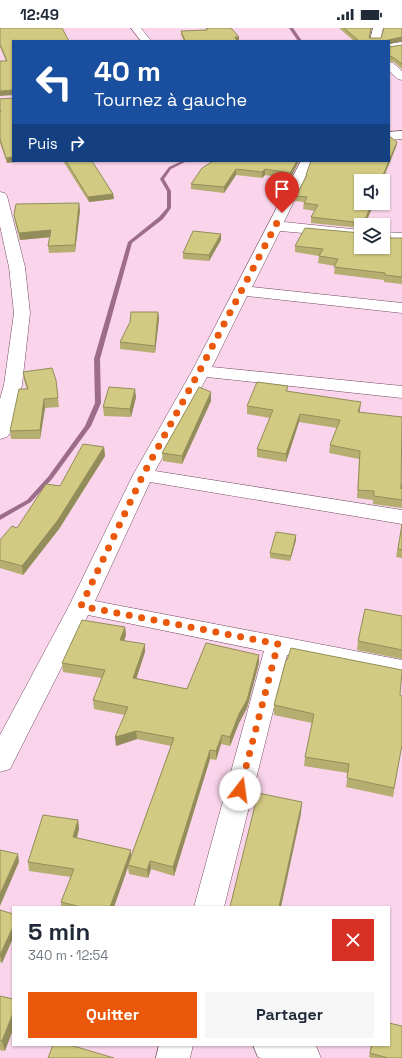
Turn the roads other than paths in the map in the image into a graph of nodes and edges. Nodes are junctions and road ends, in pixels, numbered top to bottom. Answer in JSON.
{"nodes":[{"id":1,"x":136,"y":28,"type":"edge"},
{"id":2,"x":378,"y":28,"type":"edge"},
{"id":3,"x":145,"y":40,"type":"edge"},
{"id":4,"x":375,"y":40,"type":"edge"},
{"id":5,"x":402,"y":45,"type":"edge"},
{"id":6,"x":390,"y":46,"type":"edge"},
{"id":7,"x":390,"y":66,"type":"edge"},
{"id":8,"x":402,"y":77,"type":"edge"},
{"id":9,"x":402,"y":135,"type":"edge"},
{"id":10,"x":390,"y":136,"type":"edge"},
{"id":11,"x":307,"y":162,"type":"edge"},
{"id":12,"x":0,"y":196,"type":"edge"},
{"id":13,"x":275,"y":226,"type":"junction"},
{"id":14,"x":354,"y":233,"type":"edge"},
{"id":15,"x":390,"y":236,"type":"edge"},
{"id":16,"x":402,"y":237,"type":"edge"},
{"id":17,"x":241,"y":291,"type":"junction"},
{"id":18,"x":402,"y":308,"type":"edge"},
{"id":19,"x":200,"y":370,"type":"junction"},
{"id":20,"x":402,"y":392,"type":"edge"},
{"id":21,"x":0,"y":433,"type":"edge"},
{"id":22,"x":143,"y":475,"type":"junction"},
{"id":23,"x":402,"y":517,"type":"edge"},
{"id":24,"x":81,"y":606,"type":"junction"},
{"id":25,"x":278,"y":644,"type":"junction"},
{"id":26,"x":402,"y":669,"type":"edge"},
{"id":27,"x":0,"y":761,"type":"edge"},
{"id":28,"x":209,"y":906,"type":"edge"},
{"id":29,"x":176,"y":1046,"type":"edge"},
{"id":30,"x":273,"y":1046,"type":"edge"},
{"id":31,"x":173,"y":1058,"type":"edge"},
{"id":32,"x":304,"y":1058,"type":"edge"}],
"edges":[{"from":1,"to":3,"type":"street"},
{"from":2,"to":4,"type":"street"},
{"from":5,"to":6,"type":"street"},
{"from":7,"to":8,"type":"street"},
{"from":9,"to":10,"type":"street"},
{"from":11,"to":13,"type":"street"},
{"from":12,"to":21,"type":"street"},
{"from":13,"to":14,"type":"street"},
{"from":13,"to":17,"type":"street"},
{"from":15,"to":16,"type":"street"},
{"from":17,"to":18,"type":"street"},
{"from":17,"to":19,"type":"street"},
{"from":19,"to":20,"type":"street"},
{"from":19,"to":22,"type":"street"},
{"from":22,"to":23,"type":"street"},
{"from":22,"to":24,"type":"street"},
{"from":24,"to":25,"type":"street"},
{"from":24,"to":27,"type":"street"},
{"from":25,"to":26,"type":"street"},
{"from":25,"to":28,"type":"street"},
{"from":29,"to":31,"type":"street"},
{"from":30,"to":32,"type":"street"}]}
